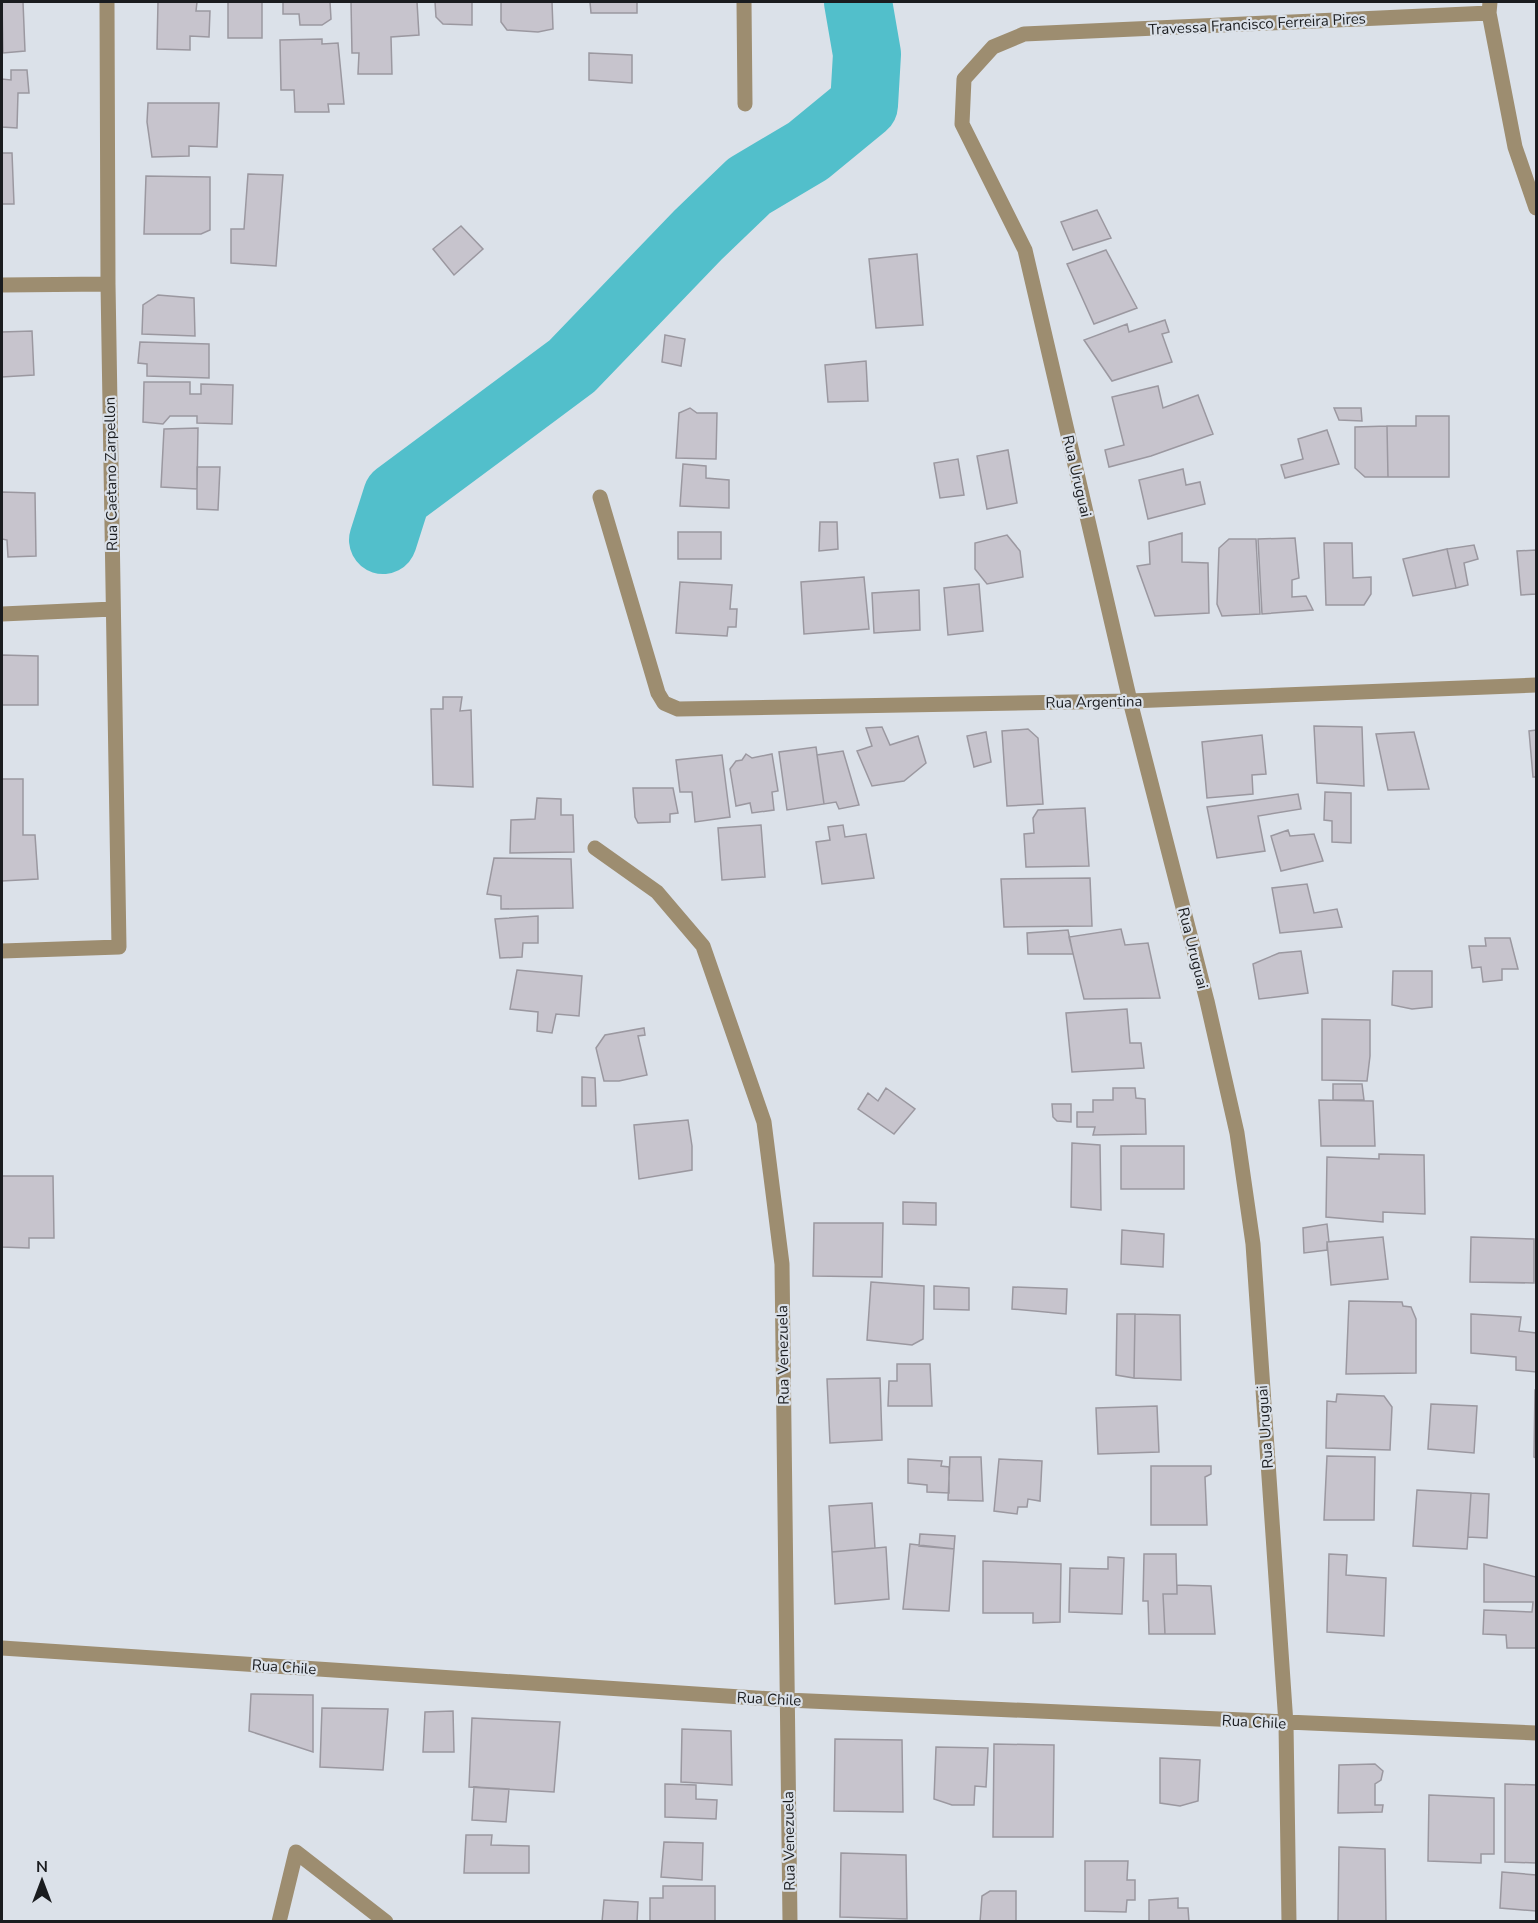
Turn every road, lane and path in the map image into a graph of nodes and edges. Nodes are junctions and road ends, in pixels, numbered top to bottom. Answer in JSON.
{"nodes":[{"id":1,"x":107,"y":2,"type":"edge"},
{"id":2,"x":744,"y":2,"type":"edge"},
{"id":3,"x":1490,"y":7,"type":"edge"},
{"id":4,"x":1024,"y":34,"type":"joint"},
{"id":5,"x":745,"y":104,"type":"dead end"},
{"id":6,"x":1536,"y":208,"type":"edge"},
{"id":7,"x":108,"y":284,"type":"junction"},
{"id":8,"x":2,"y":285,"type":"edge"},
{"id":9,"x":600,"y":497,"type":"dead end"},
{"id":10,"x":113,"y":609,"type":"junction"},
{"id":11,"x":2,"y":614,"type":"edge"},
{"id":12,"x":1536,"y":685,"type":"edge"},
{"id":13,"x":1130,"y":701,"type":"junction"},
{"id":14,"x":595,"y":848,"type":"dead end"},
{"id":15,"x":2,"y":951,"type":"edge"},
{"id":16,"x":2,"y":1648,"type":"edge"},
{"id":17,"x":787,"y":1700,"type":"junction"},
{"id":18,"x":1286,"y":1724,"type":"junction"},
{"id":19,"x":1536,"y":1733,"type":"edge"},
{"id":20,"x":279,"y":1922,"type":"edge"},
{"id":21,"x":386,"y":1922,"type":"edge"},
{"id":22,"x":790,"y":1922,"type":"edge"},
{"id":23,"x":1289,"y":1922,"type":"edge"}],
"edges":[{"from":1,"to":7,"type":"street","name":"Rua Caetano Zarpellon"},
{"from":2,"to":5,"type":"street"},
{"from":3,"to":4,"type":"street","name":"Travessa Francisco Ferreira Pires"},
{"from":3,"to":6,"type":"street"},
{"from":4,"to":13,"type":"street","name":"Rua Uruguai"},
{"from":7,"to":8,"type":"street"},
{"from":7,"to":10,"type":"street","name":"Rua Caetano Zarpellon"},
{"from":9,"to":13,"type":"street","name":"Rua Argentina"},
{"from":10,"to":11,"type":"street"},
{"from":10,"to":15,"type":"street","name":"Rua Caetano Zarpellon"},
{"from":12,"to":13,"type":"street","name":"Rua Argentina"},
{"from":13,"to":18,"type":"street","name":"Rua Uruguai"},
{"from":14,"to":17,"type":"street","name":"Rua Venezuela"},
{"from":16,"to":17,"type":"street","name":"Rua Chile"},
{"from":17,"to":18,"type":"street","name":"Rua Chile"},
{"from":17,"to":22,"type":"street","name":"Rua Venezuela"},
{"from":18,"to":19,"type":"street","name":"Rua Chile"},
{"from":18,"to":23,"type":"street","name":"Rua Uruguai"},
{"from":20,"to":21,"type":"street"}]}
